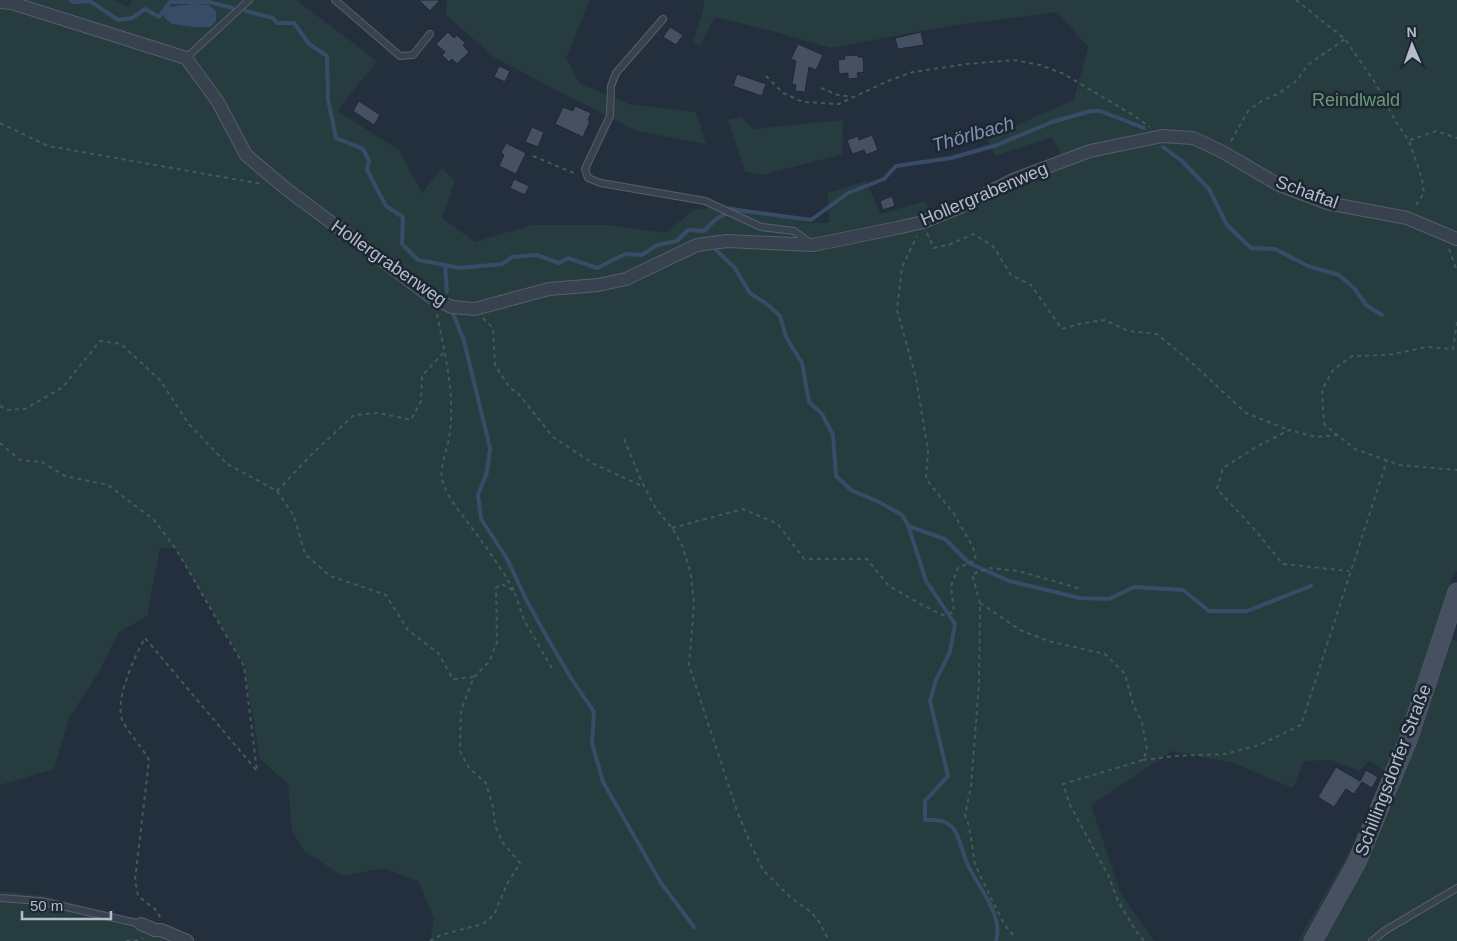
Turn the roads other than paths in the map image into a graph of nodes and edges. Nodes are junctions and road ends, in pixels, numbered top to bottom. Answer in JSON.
{"nodes":[{"id":1,"x":249,"y":0,"type":"edge"},
{"id":2,"x":335,"y":0,"type":"edge"},
{"id":3,"x":0,"y":2,"type":"edge"},
{"id":4,"x":663,"y":19,"type":"dead end"},
{"id":5,"x":430,"y":34,"type":"dead end"},
{"id":6,"x":186,"y":58,"type":"junction"},
{"id":7,"x":1162,"y":136,"type":"joint"},
{"id":8,"x":1457,"y":239,"type":"edge"},
{"id":9,"x":813,"y":245,"type":"junction"},
{"id":10,"x":1457,"y":592,"type":"edge"},
{"id":11,"x":1457,"y":888,"type":"edge"},
{"id":12,"x":0,"y":898,"type":"edge"},
{"id":13,"x":141,"y":924,"type":"joint"},
{"id":14,"x":187,"y":941,"type":"edge"},
{"id":15,"x":1313,"y":941,"type":"edge"},
{"id":16,"x":1372,"y":941,"type":"edge"}],
"edges":[{"from":1,"to":6,"type":"lane"},
{"from":2,"to":5,"type":"lane"},
{"from":3,"to":6,"type":"street"},
{"from":4,"to":9,"type":"lane"},
{"from":6,"to":9,"type":"street","name":"Hollergrabenweg"},
{"from":7,"to":8,"type":"street","name":"Schaftal"},
{"from":7,"to":9,"type":"street","name":"Hollergrabenweg"},
{"from":10,"to":15,"type":"main road","name":"Schillingsdorfer Straße"},
{"from":11,"to":16,"type":"lane"},
{"from":12,"to":13,"type":"lane"},
{"from":13,"to":14,"type":"street"}]}
